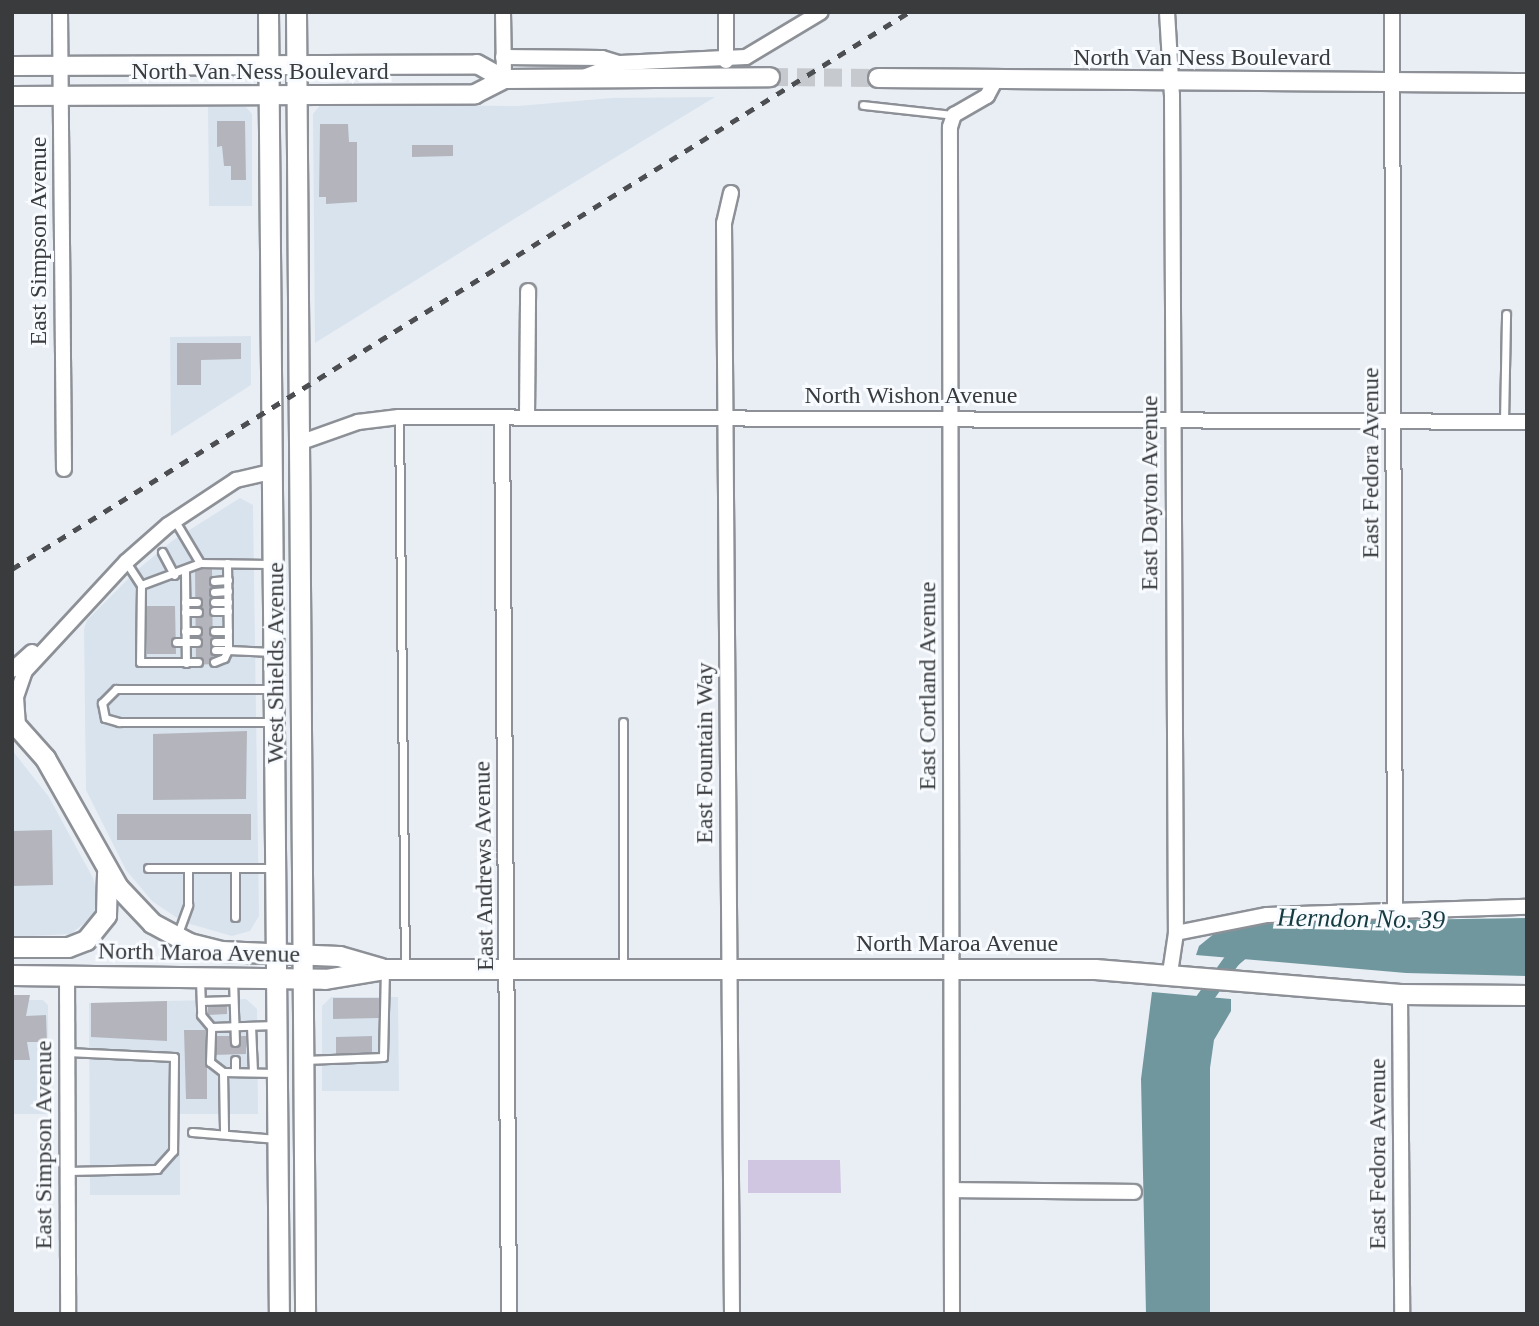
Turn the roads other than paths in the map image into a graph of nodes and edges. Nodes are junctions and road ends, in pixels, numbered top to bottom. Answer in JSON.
{"nodes":[{"id":1,"x":60,"y":12,"type":"edge"},
{"id":2,"x":268,"y":12,"type":"edge"},
{"id":3,"x":296,"y":12,"type":"edge"},
{"id":4,"x":503,"y":12,"type":"edge"},
{"id":5,"x":726,"y":12,"type":"edge"},
{"id":6,"x":821,"y":12,"type":"edge"},
{"id":7,"x":1167,"y":12,"type":"edge"},
{"id":8,"x":1392,"y":12,"type":"edge"},
{"id":9,"x":503,"y":57,"type":"junction"},
{"id":10,"x":726,"y":61,"type":"junction"},
{"id":11,"x":620,"y":63,"type":"junction"},
{"id":12,"x":12,"y":66,"type":"edge"},
{"id":13,"x":61,"y":66,"type":"junction"},
{"id":14,"x":268,"y":66,"type":"junction"},
{"id":15,"x":296,"y":66,"type":"junction"},
{"id":16,"x":770,"y":77,"type":"tunnel mouth"},
{"id":17,"x":579,"y":78,"type":"junction"},
{"id":18,"x":878,"y":78,"type":"tunnel mouth"},
{"id":19,"x":504,"y":79,"type":"junction"},
{"id":20,"x":995,"y":81,"type":"junction"},
{"id":21,"x":1169,"y":82,"type":"junction"},
{"id":22,"x":1392,"y":83,"type":"junction"},
{"id":23,"x":1527,"y":83,"type":"edge"},
{"id":24,"x":12,"y":96,"type":"edge"},
{"id":25,"x":61,"y":97,"type":"junction"},
{"id":26,"x":268,"y":97,"type":"junction"},
{"id":27,"x":296,"y":97,"type":"junction"},
{"id":28,"x":863,"y":105,"type":"dead end"},
{"id":29,"x":954,"y":115,"type":"junction"},
{"id":30,"x":731,"y":193,"type":"dead end"},
{"id":31,"x":528,"y":291,"type":"dead end"},
{"id":32,"x":1506,"y":314,"type":"dead end"},
{"id":33,"x":399,"y":416,"type":"junction"},
{"id":34,"x":502,"y":417,"type":"junction"},
{"id":35,"x":527,"y":417,"type":"junction"},
{"id":36,"x":725,"y":420,"type":"junction"},
{"id":37,"x":950,"y":420,"type":"junction"},
{"id":38,"x":1172,"y":420,"type":"junction"},
{"id":39,"x":1394,"y":422,"type":"junction"},
{"id":40,"x":1504,"y":422,"type":"junction"},
{"id":41,"x":1527,"y":422,"type":"edge"},
{"id":42,"x":299,"y":443,"type":"junction"},
{"id":43,"x":64,"y":469,"type":"dead end"},
{"id":44,"x":271,"y":472,"type":"junction"},
{"id":45,"x":175,"y":521,"type":"junction"},
{"id":46,"x":162,"y":552,"type":"dead end"},
{"id":47,"x":126,"y":562,"type":"junction"},
{"id":48,"x":200,"y":563,"type":"junction"},
{"id":49,"x":227,"y":563,"type":"junction"},
{"id":50,"x":272,"y":564,"type":"junction"},
{"id":51,"x":184,"y":572,"type":"junction"},
{"id":52,"x":174,"y":575,"type":"junction"},
{"id":53,"x":228,"y":580,"type":"junction"},
{"id":54,"x":185,"y":581,"type":"junction"},
{"id":55,"x":196,"y":581,"type":"dead end"},
{"id":56,"x":214,"y":581,"type":"dead end"},
{"id":57,"x":141,"y":585,"type":"junction"},
{"id":58,"x":228,"y":591,"type":"junction"},
{"id":59,"x":185,"y":592,"type":"junction"},
{"id":60,"x":197,"y":592,"type":"dead end"},
{"id":61,"x":214,"y":592,"type":"dead end"},
{"id":62,"x":185,"y":602,"type":"junction"},
{"id":63,"x":197,"y":602,"type":"dead end"},
{"id":64,"x":214,"y":602,"type":"dead end"},
{"id":65,"x":228,"y":602,"type":"junction"},
{"id":66,"x":214,"y":611,"type":"dead end"},
{"id":67,"x":228,"y":611,"type":"junction"},
{"id":68,"x":185,"y":612,"type":"junction"},
{"id":69,"x":198,"y":612,"type":"dead end"},
{"id":70,"x":185,"y":631,"type":"junction"},
{"id":71,"x":197,"y":631,"type":"dead end"},
{"id":72,"x":214,"y":631,"type":"dead end"},
{"id":73,"x":228,"y":631,"type":"junction"},
{"id":74,"x":48,"y":642,"type":"junction"},
{"id":75,"x":176,"y":642,"type":"dead end"},
{"id":76,"x":185,"y":646,"type":"junction"},
{"id":77,"x":197,"y":646,"type":"dead end"},
{"id":78,"x":215,"y":646,"type":"dead end"},
{"id":79,"x":228,"y":646,"type":"junction"},
{"id":80,"x":273,"y":652,"type":"junction"},
{"id":81,"x":214,"y":662,"type":"dead end"},
{"id":82,"x":186,"y":663,"type":"junction"},
{"id":83,"x":198,"y":663,"type":"dead end"},
{"id":84,"x":12,"y":670,"type":"edge"},
{"id":85,"x":273,"y":689,"type":"junction"},
{"id":86,"x":273,"y":722,"type":"junction"},
{"id":87,"x":623,"y":722,"type":"dead end"},
{"id":88,"x":15,"y":723,"type":"edge"},
{"id":89,"x":148,"y":868,"type":"dead end"},
{"id":90,"x":188,"y":868,"type":"junction"},
{"id":91,"x":275,"y":868,"type":"junction"},
{"id":92,"x":235,"y":869,"type":"junction"},
{"id":93,"x":107,"y":871,"type":"junction"},
{"id":94,"x":1527,"y":907,"type":"edge"},
{"id":95,"x":1395,"y":914,"type":"junction"},
{"id":96,"x":235,"y":917,"type":"dead end"},
{"id":97,"x":1176,"y":933,"type":"junction"},
{"id":98,"x":176,"y":937,"type":"junction"},
{"id":99,"x":12,"y":947,"type":"edge"},
{"id":100,"x":275,"y":953,"type":"junction"},
{"id":101,"x":303,"y":954,"type":"junction"},
{"id":102,"x":385,"y":969,"type":"junction"},
{"id":103,"x":405,"y":969,"type":"junction"},
{"id":104,"x":729,"y":969,"type":"junction"},
{"id":105,"x":951,"y":969,"type":"junction"},
{"id":106,"x":507,"y":970,"type":"junction"},
{"id":107,"x":623,"y":970,"type":"junction"},
{"id":108,"x":1170,"y":973,"type":"junction"},
{"id":109,"x":12,"y":975,"type":"edge"},
{"id":110,"x":67,"y":976,"type":"junction"},
{"id":111,"x":200,"y":977,"type":"junction"},
{"id":112,"x":233,"y":978,"type":"junction"},
{"id":113,"x":276,"y":978,"type":"junction"},
{"id":114,"x":303,"y":979,"type":"junction"},
{"id":115,"x":1400,"y":993,"type":"junction"},
{"id":116,"x":1527,"y":995,"type":"edge"},
{"id":117,"x":233,"y":1000,"type":"junction"},
{"id":118,"x":201,"y":1001,"type":"junction"},
{"id":119,"x":276,"y":1025,"type":"junction"},
{"id":120,"x":234,"y":1026,"type":"junction"},
{"id":121,"x":251,"y":1026,"type":"junction"},
{"id":122,"x":211,"y":1027,"type":"junction"},
{"id":123,"x":235,"y":1042,"type":"dead end"},
{"id":124,"x":66,"y":1052,"type":"junction"},
{"id":125,"x":235,"y":1060,"type":"dead end"},
{"id":126,"x":303,"y":1060,"type":"junction"},
{"id":127,"x":223,"y":1072,"type":"junction"},
{"id":128,"x":235,"y":1072,"type":"junction"},
{"id":129,"x":253,"y":1072,"type":"junction"},
{"id":130,"x":277,"y":1073,"type":"junction"},
{"id":131,"x":224,"y":1131,"type":"junction"},
{"id":132,"x":192,"y":1132,"type":"dead end"},
{"id":133,"x":277,"y":1139,"type":"junction"},
{"id":134,"x":66,"y":1171,"type":"junction"},
{"id":135,"x":952,"y":1190,"type":"junction"},
{"id":136,"x":1134,"y":1192,"type":"dead end"},
{"id":137,"x":68,"y":1314,"type":"edge"},
{"id":138,"x":279,"y":1314,"type":"edge"},
{"id":139,"x":305,"y":1314,"type":"edge"},
{"id":140,"x":509,"y":1314,"type":"edge"},
{"id":141,"x":732,"y":1314,"type":"edge"},
{"id":142,"x":953,"y":1314,"type":"edge"},
{"id":143,"x":1402,"y":1314,"type":"edge"}],
"edges":[{"from":1,"to":13,"type":"street","name":"East Simpson Avenue"},
{"from":2,"to":14,"type":"main road","name":"West Shields Avenue"},
{"from":3,"to":15,"type":"main road","name":"West Shields Avenue"},
{"from":4,"to":9,"type":"street"},
{"from":5,"to":10,"type":"street"},
{"from":6,"to":10,"type":"street"},
{"from":7,"to":21,"type":"street","name":"East Dayton Avenue"},
{"from":8,"to":22,"type":"street","name":"East Fedora Avenue"},
{"from":9,"to":11,"type":"street"},
{"from":9,"to":19,"type":"street"},
{"from":10,"to":11,"type":"street"},
{"from":11,"to":17,"type":"street"},
{"from":12,"to":13,"type":"street","name":"North Van Ness Boulevard"},
{"from":13,"to":14,"type":"street","name":"North Van Ness Boulevard"},
{"from":13,"to":25,"type":"street","name":"East Simpson Avenue"},
{"from":14,"to":15,"type":"street","name":"North Van Ness Boulevard"},
{"from":14,"to":26,"type":"main road","name":"West Shields Avenue"},
{"from":15,"to":19,"type":"street","name":"North Van Ness Boulevard"},
{"from":15,"to":27,"type":"main road","name":"West Shields Avenue"},
{"from":16,"to":17,"type":"street","name":"North Van Ness Boulevard"},
{"from":17,"to":19,"type":"street","name":"North Van Ness Boulevard"},
{"from":18,"to":20,"type":"street","name":"North Van Ness Boulevard"},
{"from":19,"to":27,"type":"street","name":"North Van Ness Boulevard"},
{"from":20,"to":21,"type":"street","name":"North Van Ness Boulevard"},
{"from":20,"to":29,"type":"street"},
{"from":21,"to":22,"type":"street","name":"North Van Ness Boulevard"},
{"from":21,"to":38,"type":"street","name":"East Dayton Avenue"},
{"from":22,"to":23,"type":"street","name":"North Van Ness Boulevard"},
{"from":22,"to":39,"type":"street","name":"East Fedora Avenue"},
{"from":24,"to":25,"type":"street","name":"North Van Ness Boulevard"},
{"from":25,"to":26,"type":"street","name":"North Van Ness Boulevard"},
{"from":25,"to":43,"type":"street","name":"East Simpson Avenue"},
{"from":26,"to":27,"type":"street","name":"North Van Ness Boulevard"},
{"from":26,"to":44,"type":"main road","name":"West Shields Avenue"},
{"from":27,"to":42,"type":"main road","name":"West Shields Avenue"},
{"from":28,"to":29,"type":"lane"},
{"from":29,"to":37,"type":"street","name":"East Cortland Avenue"},
{"from":30,"to":36,"type":"street","name":"East Fountain Way"},
{"from":31,"to":35,"type":"street"},
{"from":32,"to":40,"type":"lane"},
{"from":33,"to":34,"type":"street","name":"North Wishon Avenue"},
{"from":33,"to":42,"type":"street","name":"North Wishon Avenue"},
{"from":33,"to":103,"type":"lane"},
{"from":34,"to":35,"type":"street","name":"North Wishon Avenue"},
{"from":34,"to":106,"type":"street","name":"East Andrews Avenue"},
{"from":35,"to":36,"type":"street","name":"North Wishon Avenue"},
{"from":36,"to":37,"type":"street","name":"North Wishon Avenue"},
{"from":36,"to":104,"type":"street","name":"East Fountain Way"},
{"from":37,"to":38,"type":"street","name":"North Wishon Avenue"},
{"from":37,"to":105,"type":"street","name":"East Cortland Avenue"},
{"from":38,"to":39,"type":"street","name":"North Wishon Avenue"},
{"from":38,"to":97,"type":"street","name":"East Dayton Avenue"},
{"from":39,"to":40,"type":"street","name":"North Wishon Avenue"},
{"from":39,"to":95,"type":"street","name":"East Fedora Avenue"},
{"from":40,"to":41,"type":"street","name":"North Wishon Avenue"},
{"from":42,"to":101,"type":"main road","name":"West Shields Avenue"},
{"from":44,"to":45,"type":"street"},
{"from":44,"to":50,"type":"main road","name":"West Shields Avenue"},
{"from":45,"to":47,"type":"street"},
{"from":45,"to":48,"type":"lane"},
{"from":46,"to":52,"type":"lane"},
{"from":47,"to":57,"type":"lane"},
{"from":47,"to":74,"type":"street"},
{"from":48,"to":49,"type":"lane"},
{"from":48,"to":51,"type":"lane"},
{"from":49,"to":50,"type":"lane"},
{"from":49,"to":53,"type":"lane"},
{"from":50,"to":80,"type":"main road","name":"West Shields Avenue"},
{"from":51,"to":52,"type":"lane"},
{"from":51,"to":54,"type":"lane"},
{"from":52,"to":57,"type":"lane"},
{"from":53,"to":56,"type":"lane"},
{"from":53,"to":58,"type":"lane"},
{"from":54,"to":55,"type":"lane"},
{"from":54,"to":59,"type":"lane"},
{"from":57,"to":82,"type":"lane"},
{"from":58,"to":61,"type":"lane"},
{"from":58,"to":65,"type":"lane"},
{"from":59,"to":60,"type":"lane"},
{"from":59,"to":62,"type":"lane"},
{"from":62,"to":63,"type":"lane"},
{"from":62,"to":68,"type":"lane"},
{"from":64,"to":65,"type":"lane"},
{"from":65,"to":67,"type":"lane"},
{"from":66,"to":67,"type":"lane"},
{"from":67,"to":73,"type":"lane"},
{"from":68,"to":69,"type":"lane"},
{"from":68,"to":70,"type":"lane"},
{"from":70,"to":71,"type":"lane"},
{"from":70,"to":76,"type":"lane"},
{"from":72,"to":73,"type":"lane"},
{"from":73,"to":79,"type":"lane"},
{"from":74,"to":84,"type":"street"},
{"from":74,"to":88,"type":"street"},
{"from":75,"to":76,"type":"lane"},
{"from":76,"to":77,"type":"lane"},
{"from":76,"to":82,"type":"lane"},
{"from":78,"to":79,"type":"lane"},
{"from":79,"to":80,"type":"lane"},
{"from":79,"to":81,"type":"lane"},
{"from":80,"to":85,"type":"main road","name":"West Shields Avenue"},
{"from":82,"to":83,"type":"lane"},
{"from":85,"to":86,"type":"main road","name":"West Shields Avenue"},
{"from":85,"to":86,"type":"lane"},
{"from":86,"to":91,"type":"main road","name":"West Shields Avenue"},
{"from":87,"to":107,"type":"lane"},
{"from":88,"to":93,"type":"main road"},
{"from":89,"to":90,"type":"lane"},
{"from":90,"to":92,"type":"lane"},
{"from":90,"to":98,"type":"lane"},
{"from":91,"to":92,"type":"lane"},
{"from":91,"to":100,"type":"main road","name":"West Shields Avenue"},
{"from":92,"to":96,"type":"lane"},
{"from":93,"to":98,"type":"main road"},
{"from":93,"to":99,"type":"main road"},
{"from":94,"to":95,"type":"street"},
{"from":95,"to":97,"type":"street"},
{"from":97,"to":108,"type":"street","name":"East Dayton Avenue"},
{"from":98,"to":100,"type":"main road"},
{"from":100,"to":101,"type":"main road","name":"North Maroa Avenue"},
{"from":100,"to":113,"type":"main road","name":"West Shields Avenue"},
{"from":101,"to":102,"type":"main road","name":"North Maroa Avenue"},
{"from":101,"to":114,"type":"main road","name":"West Shields Avenue"},
{"from":102,"to":103,"type":"main road","name":"North Maroa Avenue"},
{"from":102,"to":114,"type":"main road","name":"North Maroa Avenue"},
{"from":102,"to":126,"type":"lane"},
{"from":103,"to":106,"type":"main road","name":"North Maroa Avenue"},
{"from":104,"to":105,"type":"main road","name":"North Maroa Avenue"},
{"from":104,"to":107,"type":"main road","name":"North Maroa Avenue"},
{"from":104,"to":141,"type":"street","name":"East Fountain Way"},
{"from":105,"to":108,"type":"main road","name":"North Maroa Avenue"},
{"from":105,"to":135,"type":"street","name":"East Cortland Avenue"},
{"from":106,"to":107,"type":"main road","name":"North Maroa Avenue"},
{"from":106,"to":140,"type":"street","name":"East Andrews Avenue"},
{"from":108,"to":115,"type":"main road","name":"North Maroa Avenue"},
{"from":109,"to":110,"type":"main road","name":"North Maroa Avenue"},
{"from":110,"to":111,"type":"main road","name":"North Maroa Avenue"},
{"from":110,"to":124,"type":"street","name":"East Simpson Avenue"},
{"from":111,"to":112,"type":"main road","name":"North Maroa Avenue"},
{"from":111,"to":118,"type":"lane"},
{"from":112,"to":113,"type":"main road","name":"North Maroa Avenue"},
{"from":112,"to":117,"type":"lane"},
{"from":113,"to":114,"type":"main road","name":"North Maroa Avenue"},
{"from":113,"to":119,"type":"main road","name":"West Shields Avenue"},
{"from":114,"to":126,"type":"main road","name":"West Shields Avenue"},
{"from":115,"to":116,"type":"main road","name":"North Maroa Avenue"},
{"from":115,"to":143,"type":"street","name":"East Fedora Avenue"},
{"from":117,"to":118,"type":"lane"},
{"from":117,"to":120,"type":"lane"},
{"from":118,"to":122,"type":"lane"},
{"from":119,"to":121,"type":"lane"},
{"from":119,"to":130,"type":"main road","name":"West Shields Avenue"},
{"from":120,"to":121,"type":"lane"},
{"from":120,"to":122,"type":"lane"},
{"from":120,"to":123,"type":"lane"},
{"from":121,"to":129,"type":"lane"},
{"from":122,"to":127,"type":"lane"},
{"from":124,"to":134,"type":"street","name":"East Simpson Avenue"},
{"from":124,"to":134,"type":"lane"},
{"from":125,"to":128,"type":"lane"},
{"from":126,"to":139,"type":"main road","name":"West Shields Avenue"},
{"from":127,"to":128,"type":"lane"},
{"from":127,"to":131,"type":"lane"},
{"from":128,"to":129,"type":"lane"},
{"from":129,"to":130,"type":"lane"},
{"from":130,"to":133,"type":"main road","name":"West Shields Avenue"},
{"from":131,"to":132,"type":"lane"},
{"from":131,"to":133,"type":"lane"},
{"from":133,"to":138,"type":"main road","name":"West Shields Avenue"},
{"from":134,"to":137,"type":"street","name":"East Simpson Avenue"},
{"from":135,"to":136,"type":"street"},
{"from":135,"to":142,"type":"street","name":"East Cortland Avenue"}]}
